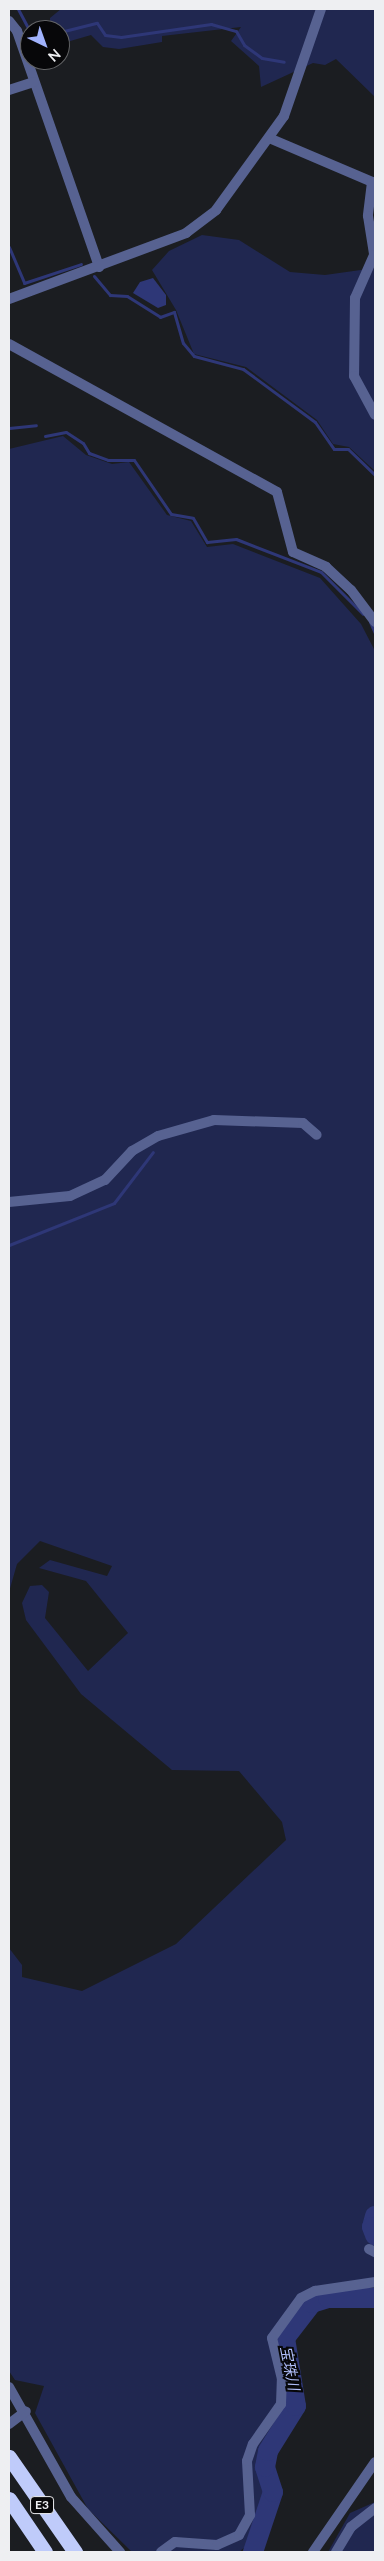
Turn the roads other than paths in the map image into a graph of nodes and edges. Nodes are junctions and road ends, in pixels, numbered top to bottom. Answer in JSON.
{"nodes":[{"id":1,"x":320,"y":9,"type":"edge"},
{"id":2,"x":9,"y":21,"type":"edge"},
{"id":3,"x":34,"y":82,"type":"junction"},
{"id":4,"x":9,"y":90,"type":"edge"},
{"id":5,"x":269,"y":138,"type":"junction"},
{"id":6,"x":100,"y":267,"type":"junction"},
{"id":7,"x":9,"y":299,"type":"edge"},
{"id":8,"x":9,"y":344,"type":"edge"},
{"id":9,"x":375,"y":416,"type":"edge"},
{"id":10,"x":375,"y":622,"type":"edge"},
{"id":11,"x":317,"y":1135,"type":"dead end"},
{"id":12,"x":9,"y":1202,"type":"edge"},
{"id":13,"x":375,"y":2282,"type":"edge"},
{"id":14,"x":9,"y":2386,"type":"edge"},
{"id":15,"x":22,"y":2414,"type":"junction"},
{"id":16,"x":9,"y":2424,"type":"edge"},
{"id":17,"x":9,"y":2457,"type":"edge"},
{"id":18,"x":375,"y":2462,"type":"edge"},
{"id":19,"x":9,"y":2499,"type":"edge"},
{"id":20,"x":375,"y":2508,"type":"edge"},
{"id":21,"x":46,"y":2552,"type":"edge"},
{"id":22,"x":75,"y":2552,"type":"edge"},
{"id":23,"x":120,"y":2552,"type":"edge"},
{"id":24,"x":161,"y":2552,"type":"edge"},
{"id":25,"x":313,"y":2552,"type":"edge"},
{"id":26,"x":336,"y":2552,"type":"edge"}],
"edges":[{"from":1,"to":5,"type":"street"},
{"from":2,"to":3,"type":"street"},
{"from":3,"to":4,"type":"street"},
{"from":3,"to":6,"type":"street"},
{"from":5,"to":6,"type":"street"},
{"from":5,"to":9,"type":"street"},
{"from":6,"to":7,"type":"street"},
{"from":8,"to":10,"type":"street"},
{"from":11,"to":12,"type":"street"},
{"from":13,"to":24,"type":"street"},
{"from":14,"to":15,"type":"street"},
{"from":15,"to":16,"type":"street"},
{"from":15,"to":23,"type":"street"},
{"from":17,"to":22,"type":"highway","number":"E3"},
{"from":18,"to":25,"type":"street"},
{"from":19,"to":21,"type":"highway","number":"E3"},
{"from":20,"to":26,"type":"street"}]}
